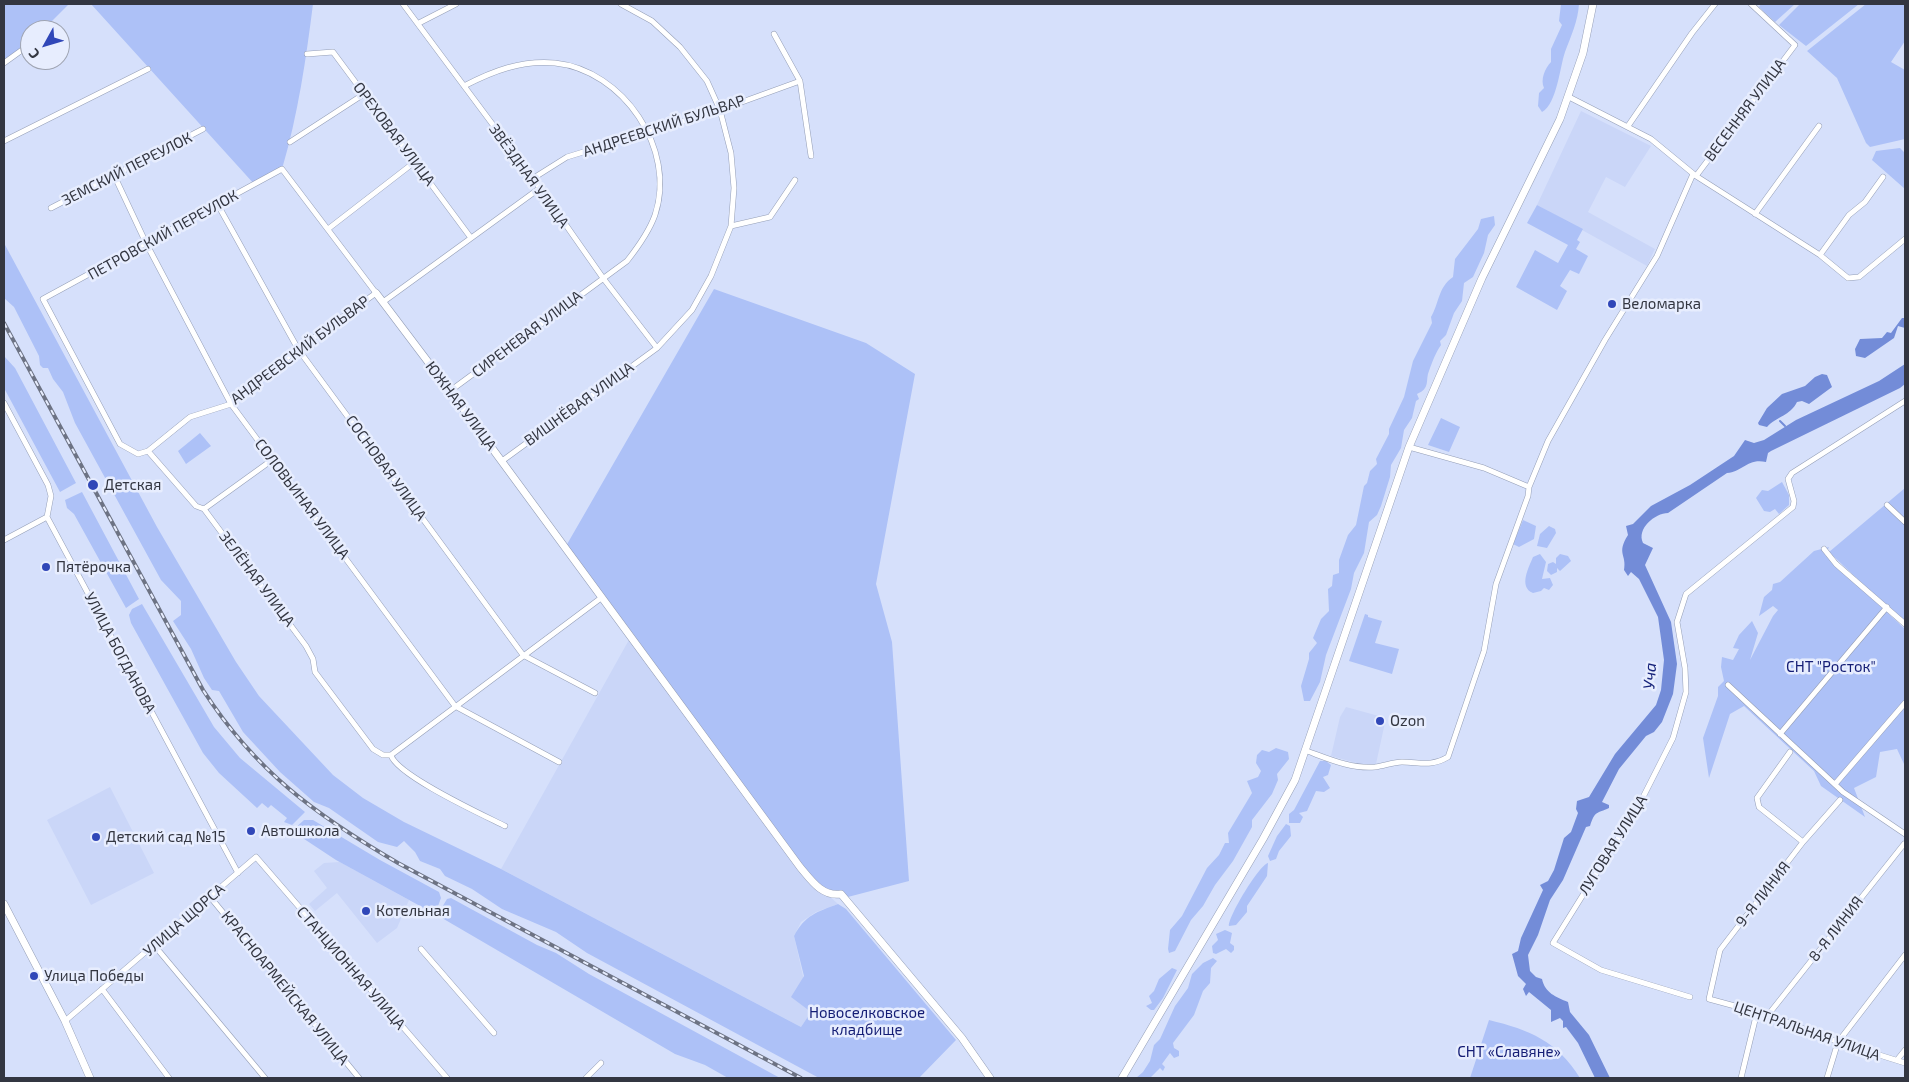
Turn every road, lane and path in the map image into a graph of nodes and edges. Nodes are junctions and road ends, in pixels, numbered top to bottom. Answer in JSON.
{"nodes":[{"id":1,"x":403,"y":4,"type":"edge"},
{"id":2,"x":456,"y":4,"type":"edge"},
{"id":3,"x":622,"y":4,"type":"edge"},
{"id":4,"x":1593,"y":4,"type":"edge"},
{"id":5,"x":1715,"y":4,"type":"edge"},
{"id":6,"x":1751,"y":4,"type":"edge"},
{"id":7,"x":419,"y":23,"type":"junction"},
{"id":8,"x":774,"y":34,"type":"dead end"},
{"id":9,"x":20,"y":51,"type":"edge"},
{"id":10,"x":307,"y":54,"type":"dead end"},
{"id":11,"x":4,"y":63,"type":"edge"},
{"id":12,"x":148,"y":69,"type":"dead end"},
{"id":13,"x":800,"y":81,"type":"junction"},
{"id":14,"x":464,"y":86,"type":"junction"},
{"id":15,"x":364,"y":94,"type":"junction"},
{"id":16,"x":1569,"y":97,"type":"junction"},
{"id":17,"x":720,"y":110,"type":"junction"},
{"id":18,"x":1628,"y":126,"type":"junction"},
{"id":19,"x":1819,"y":126,"type":"dead end"},
{"id":20,"x":203,"y":129,"type":"dead end"},
{"id":21,"x":647,"y":132,"type":"junction"},
{"id":22,"x":4,"y":140,"type":"edge"},
{"id":23,"x":290,"y":142,"type":"dead end"},
{"id":24,"x":810,"y":156,"type":"dead end"},
{"id":25,"x":416,"y":161,"type":"junction"},
{"id":26,"x":282,"y":169,"type":"joint"},
{"id":27,"x":1695,"y":175,"type":"junction"},
{"id":28,"x":114,"y":176,"type":"junction"},
{"id":29,"x":1882,"y":177,"type":"dead end"},
{"id":30,"x":532,"y":179,"type":"junction"},
{"id":31,"x":795,"y":180,"type":"dead end"},
{"id":32,"x":540,"y":188,"type":"junction"},
{"id":33,"x":218,"y":204,"type":"junction"},
{"id":34,"x":51,"y":208,"type":"dead end"},
{"id":35,"x":1755,"y":214,"type":"junction"},
{"id":36,"x":731,"y":226,"type":"junction"},
{"id":37,"x":328,"y":229,"type":"junction"},
{"id":38,"x":470,"y":238,"type":"junction"},
{"id":39,"x":1905,"y":239,"type":"edge"},
{"id":40,"x":146,"y":243,"type":"junction"},
{"id":41,"x":1820,"y":255,"type":"junction"},
{"id":42,"x":603,"y":278,"type":"junction"},
{"id":43,"x":376,"y":293,"type":"junction"},
{"id":44,"x":383,"y":302,"type":"junction"},
{"id":45,"x":657,"y":348,"type":"junction"},
{"id":46,"x":298,"y":349,"type":"junction"},
{"id":47,"x":450,"y":391,"type":"junction"},
{"id":48,"x":1905,"y":401,"type":"edge"},
{"id":49,"x":4,"y":403,"type":"edge"},
{"id":50,"x":231,"y":404,"type":"junction"},
{"id":51,"x":1409,"y":447,"type":"junction"},
{"id":52,"x":148,"y":451,"type":"junction"},
{"id":53,"x":272,"y":460,"type":"junction"},
{"id":54,"x":502,"y":461,"type":"junction"},
{"id":55,"x":1529,"y":487,"type":"junction"},
{"id":56,"x":1887,"y":505,"type":"dead end"},
{"id":57,"x":204,"y":509,"type":"junction"},
{"id":58,"x":46,"y":517,"type":"junction"},
{"id":59,"x":1905,"y":522,"type":"edge"},
{"id":60,"x":4,"y":540,"type":"edge"},
{"id":61,"x":1824,"y":549,"type":"dead end"},
{"id":62,"x":601,"y":598,"type":"junction"},
{"id":63,"x":1887,"y":607,"type":"junction"},
{"id":64,"x":1905,"y":624,"type":"edge"},
{"id":65,"x":522,"y":655,"type":"junction"},
{"id":66,"x":1728,"y":685,"type":"dead end"},
{"id":67,"x":595,"y":693,"type":"dead end"},
{"id":68,"x":1905,"y":703,"type":"edge"},
{"id":69,"x":455,"y":706,"type":"junction"},
{"id":70,"x":1780,"y":734,"type":"junction"},
{"id":71,"x":1307,"y":750,"type":"junction"},
{"id":72,"x":1790,"y":752,"type":"dead end"},
{"id":73,"x":391,"y":755,"type":"junction"},
{"id":74,"x":559,"y":762,"type":"dead end"},
{"id":75,"x":1836,"y":783,"type":"junction"},
{"id":76,"x":1840,"y":800,"type":"dead end"},
{"id":77,"x":505,"y":826,"type":"dead end"},
{"id":78,"x":1905,"y":834,"type":"edge"},
{"id":79,"x":1803,"y":842,"type":"junction"},
{"id":80,"x":1904,"y":844,"type":"edge"},
{"id":81,"x":256,"y":857,"type":"joint"},
{"id":82,"x":238,"y":873,"type":"junction"},
{"id":83,"x":211,"y":898,"type":"junction"},
{"id":84,"x":4,"y":904,"type":"edge"},
{"id":85,"x":154,"y":945,"type":"junction"},
{"id":86,"x":421,"y":949,"type":"dead end"},
{"id":87,"x":1905,"y":955,"type":"edge"},
{"id":88,"x":102,"y":989,"type":"junction"},
{"id":89,"x":1690,"y":997,"type":"dead end"},
{"id":90,"x":1709,"y":999,"type":"joint"},
{"id":91,"x":1757,"y":1012,"type":"junction"},
{"id":92,"x":1768,"y":1015,"type":"junction"},
{"id":93,"x":66,"y":1021,"type":"junction"},
{"id":94,"x":494,"y":1033,"type":"dead end"},
{"id":95,"x":1838,"y":1042,"type":"junction"},
{"id":96,"x":1905,"y":1050,"type":"edge"},
{"id":97,"x":1897,"y":1060,"type":"junction"},
{"id":98,"x":601,"y":1063,"type":"dead end"},
{"id":99,"x":1905,"y":1063,"type":"edge"},
{"id":100,"x":90,"y":1078,"type":"edge"},
{"id":101,"x":169,"y":1078,"type":"edge"},
{"id":102,"x":265,"y":1078,"type":"edge"},
{"id":103,"x":358,"y":1078,"type":"edge"},
{"id":104,"x":447,"y":1078,"type":"edge"},
{"id":105,"x":586,"y":1078,"type":"edge"},
{"id":106,"x":990,"y":1078,"type":"edge"},
{"id":107,"x":1122,"y":1078,"type":"edge"},
{"id":108,"x":1741,"y":1078,"type":"edge"},
{"id":109,"x":1827,"y":1078,"type":"edge"}],
"edges":[{"from":1,"to":7,"type":"street","name":"ЗВЁЗДНАЯ УЛИЦА"},
{"from":2,"to":7,"type":"street"},
{"from":3,"to":17,"type":"street","name":"ВИШНЁВАЯ УЛИЦА"},
{"from":4,"to":16,"type":"street"},
{"from":5,"to":18,"type":"street"},
{"from":6,"to":27,"type":"street","name":"ВЕСЕННЯЯ УЛИЦА"},
{"from":7,"to":14,"type":"street","name":"ЗВЁЗДНАЯ УЛИЦА"},
{"from":8,"to":13,"type":"street"},
{"from":9,"to":11,"type":"street"},
{"from":10,"to":15,"type":"street","name":"ОРЕХОВАЯ УЛИЦА"},
{"from":12,"to":22,"type":"street"},
{"from":13,"to":17,"type":"street","name":"АНДРЕЕВСКИЙ БУЛЬВАР"},
{"from":13,"to":24,"type":"street"},
{"from":14,"to":21,"type":"street","name":"СИРЕНЕВАЯ УЛИЦА"},
{"from":14,"to":30,"type":"street","name":"ЗВЁЗДНАЯ УЛИЦА"},
{"from":15,"to":23,"type":"street"},
{"from":15,"to":25,"type":"street","name":"ОРЕХОВАЯ УЛИЦА"},
{"from":16,"to":18,"type":"street"},
{"from":16,"to":51,"type":"street"},
{"from":17,"to":21,"type":"street","name":"АНДРЕЕВСКИЙ БУЛЬВАР"},
{"from":17,"to":36,"type":"street","name":"ВИШНЁВАЯ УЛИЦА"},
{"from":18,"to":27,"type":"street"},
{"from":19,"to":35,"type":"street"},
{"from":20,"to":28,"type":"street","name":"ЗЕМСКИЙ ПЕРЕУЛОК"},
{"from":21,"to":30,"type":"street","name":"АНДРЕЕВСКИЙ БУЛЬВАР"},
{"from":21,"to":42,"type":"street","name":"СИРЕНЕВАЯ УЛИЦА"},
{"from":25,"to":37,"type":"street"},
{"from":25,"to":38,"type":"street","name":"ОРЕХОВАЯ УЛИЦА"},
{"from":26,"to":33,"type":"street","name":"ПЕТРОВСКИЙ ПЕРЕУЛОК"},
{"from":26,"to":37,"type":"street","name":"ЮЖНАЯ УЛИЦА"},
{"from":27,"to":35,"type":"street"},
{"from":27,"to":55,"type":"street","name":"ВЕСЕННЯЯ УЛИЦА"},
{"from":28,"to":34,"type":"street","name":"ЗЕМСКИЙ ПЕРЕУЛОК"},
{"from":28,"to":40,"type":"street","name":"СОЛОВЬИНАЯ УЛИЦА"},
{"from":29,"to":41,"type":"street"},
{"from":30,"to":32,"type":"street","name":"ЗВЁЗДНАЯ УЛИЦА"},
{"from":31,"to":36,"type":"street"},
{"from":32,"to":38,"type":"street","name":"АНДРЕЕВСКИЙ БУЛЬВАР"},
{"from":32,"to":42,"type":"street","name":"ЗВЁЗДНАЯ УЛИЦА"},
{"from":33,"to":40,"type":"street","name":"ПЕТРОВСКИЙ ПЕРЕУЛОК"},
{"from":33,"to":46,"type":"street","name":"СОСНОВАЯ УЛИЦА"},
{"from":35,"to":41,"type":"street"},
{"from":36,"to":45,"type":"street","name":"ВИШНЁВАЯ УЛИЦА"},
{"from":37,"to":43,"type":"street","name":"ЮЖНАЯ УЛИЦА"},
{"from":38,"to":44,"type":"street","name":"АНДРЕЕВСКИЙ БУЛЬВАР"},
{"from":39,"to":41,"type":"street"},
{"from":40,"to":50,"type":"street","name":"СОЛОВЬИНАЯ УЛИЦА"},
{"from":40,"to":52,"type":"street","name":"ПЕТРОВСКИЙ ПЕРЕУЛОК"},
{"from":42,"to":45,"type":"street","name":"ЗВЁЗДНАЯ УЛИЦА"},
{"from":42,"to":47,"type":"street","name":"СИРЕНЕВАЯ УЛИЦА"},
{"from":43,"to":44,"type":"street","name":"ЮЖНАЯ УЛИЦА"},
{"from":43,"to":46,"type":"street","name":"АНДРЕЕВСКИЙ БУЛЬВАР"},
{"from":44,"to":47,"type":"street","name":"ЮЖНАЯ УЛИЦА"},
{"from":45,"to":54,"type":"street","name":"ВИШНЁВАЯ УЛИЦА"},
{"from":46,"to":50,"type":"street","name":"АНДРЕЕВСКИЙ БУЛЬВАР"},
{"from":46,"to":65,"type":"street","name":"СОСНОВАЯ УЛИЦА"},
{"from":47,"to":54,"type":"street","name":"ЮЖНАЯ УЛИЦА"},
{"from":48,"to":89,"type":"street","name":"ЛУГОВАЯ УЛИЦА"},
{"from":49,"to":58,"type":"street"},
{"from":50,"to":52,"type":"street","name":"АНДРЕЕВСКИЙ БУЛЬВАР"},
{"from":50,"to":53,"type":"street","name":"СОЛОВЬИНАЯ УЛИЦА"},
{"from":51,"to":55,"type":"street"},
{"from":51,"to":71,"type":"street"},
{"from":52,"to":57,"type":"street","name":"ЗЕЛЁНАЯ УЛИЦА"},
{"from":53,"to":57,"type":"street"},
{"from":53,"to":69,"type":"street","name":"СОЛОВЬИНАЯ УЛИЦА"},
{"from":54,"to":62,"type":"street","name":"ЮЖНАЯ УЛИЦА"},
{"from":55,"to":71,"type":"street","name":"ВЕСЕННЯЯ УЛИЦА"},
{"from":56,"to":59,"type":"street"},
{"from":57,"to":73,"type":"street","name":"ЗЕЛЁНАЯ УЛИЦА"},
{"from":58,"to":60,"type":"street"},
{"from":58,"to":82,"type":"street","name":"УЛИЦА БОГДАНОВА"},
{"from":61,"to":63,"type":"street"},
{"from":62,"to":65,"type":"street"},
{"from":62,"to":106,"type":"street","name":"ЮЖНАЯ УЛИЦА"},
{"from":63,"to":64,"type":"street"},
{"from":63,"to":70,"type":"street"},
{"from":65,"to":67,"type":"street","name":"СОСНОВАЯ УЛИЦА"},
{"from":65,"to":69,"type":"street"},
{"from":66,"to":70,"type":"street"},
{"from":68,"to":75,"type":"street"},
{"from":69,"to":73,"type":"street"},
{"from":69,"to":74,"type":"street","name":"СОЛОВЬИНАЯ УЛИЦА"},
{"from":70,"to":75,"type":"street"},
{"from":71,"to":107,"type":"street"},
{"from":72,"to":79,"type":"street"},
{"from":73,"to":77,"type":"street","name":"ЗЕЛЁНАЯ УЛИЦА"},
{"from":75,"to":78,"type":"street"},
{"from":76,"to":79,"type":"street","name":"9-Я ЛИНИЯ"},
{"from":79,"to":90,"type":"street","name":"9-Я ЛИНИЯ"},
{"from":80,"to":92,"type":"street","name":"8-Я ЛИНИЯ"},
{"from":81,"to":82,"type":"street","name":"УЛИЦА ЩОРСА"},
{"from":81,"to":104,"type":"street","name":"СТАНЦИОННАЯ УЛИЦА"},
{"from":82,"to":83,"type":"street","name":"УЛИЦА ЩОРСА"},
{"from":83,"to":85,"type":"street","name":"УЛИЦА ЩОРСА"},
{"from":83,"to":103,"type":"street","name":"КРАСНОАРМЕЙСКАЯ УЛИЦА"},
{"from":84,"to":93,"type":"street"},
{"from":85,"to":88,"type":"street","name":"УЛИЦА ЩОРСА"},
{"from":85,"to":102,"type":"street"},
{"from":86,"to":94,"type":"street"},
{"from":87,"to":95,"type":"street"},
{"from":88,"to":93,"type":"street","name":"УЛИЦА ЩОРСА"},
{"from":88,"to":101,"type":"street"},
{"from":90,"to":91,"type":"street","name":"ЦЕНТРАЛЬНАЯ УЛИЦА"},
{"from":91,"to":92,"type":"street","name":"ЦЕНТРАЛЬНАЯ УЛИЦА"},
{"from":91,"to":108,"type":"street"},
{"from":92,"to":95,"type":"street","name":"ЦЕНТРАЛЬНАЯ УЛИЦА"},
{"from":93,"to":100,"type":"street"},
{"from":95,"to":97,"type":"street","name":"ЦЕНТРАЛЬНАЯ УЛИЦА"},
{"from":95,"to":109,"type":"street"},
{"from":96,"to":97,"type":"street"},
{"from":97,"to":99,"type":"street","name":"ЦЕНТРАЛЬНАЯ УЛИЦА"},
{"from":98,"to":105,"type":"street"}]}
